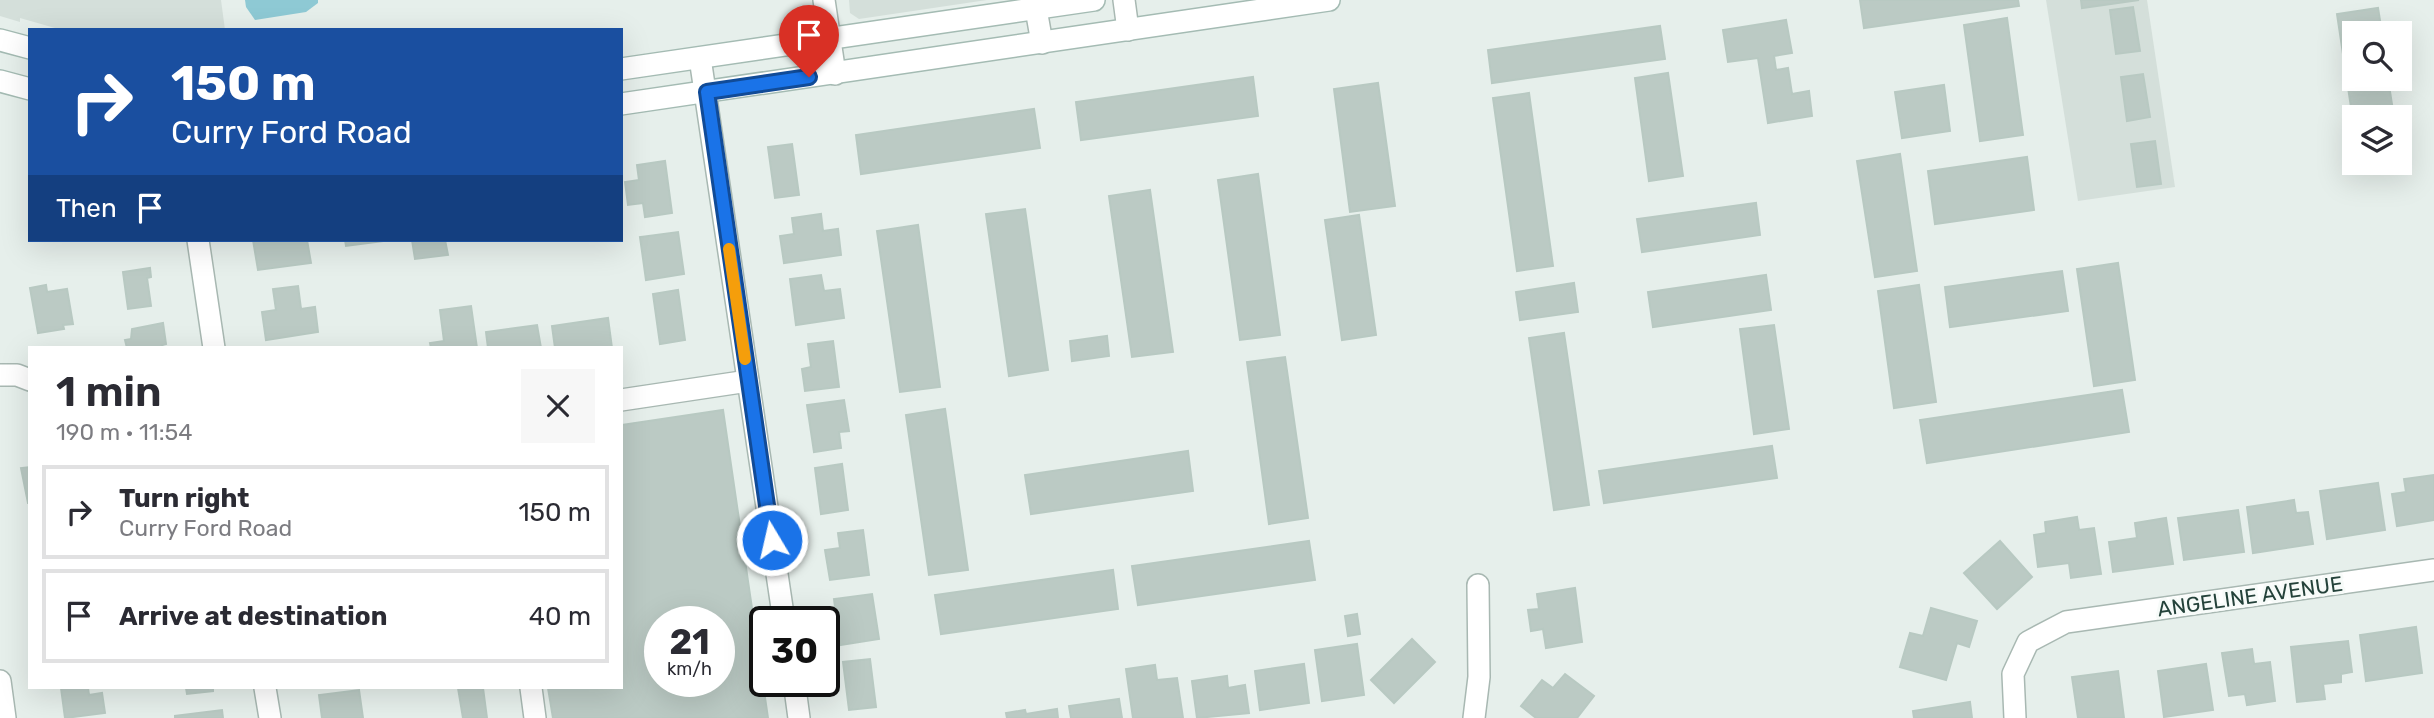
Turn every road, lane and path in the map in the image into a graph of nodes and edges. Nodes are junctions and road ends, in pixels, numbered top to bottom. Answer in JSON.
{"nodes":[{"id":1,"x":824,"y":0,"type":"edge"},
{"id":2,"x":1094,"y":0,"type":"edge"},
{"id":3,"x":1124,"y":0,"type":"edge"},
{"id":4,"x":1329,"y":0,"type":"edge"},
{"id":5,"x":1036,"y":9,"type":"junction"},
{"id":6,"x":1128,"y":30,"type":"junction"},
{"id":7,"x":0,"y":40,"type":"edge"},
{"id":8,"x":830,"y":40,"type":"junction"},
{"id":9,"x":1042,"y":43,"type":"junction"},
{"id":10,"x":28,"y":47,"type":"edge"},
{"id":11,"x":700,"y":58,"type":"junction"},
{"id":12,"x":623,"y":69,"type":"edge"},
{"id":13,"x":835,"y":74,"type":"junction"},
{"id":14,"x":0,"y":82,"type":"edge"},
{"id":15,"x":28,"y":89,"type":"edge"},
{"id":16,"x":707,"y":92,"type":"junction"},
{"id":17,"x":623,"y":104,"type":"edge"},
{"id":18,"x":198,"y":242,"type":"edge"},
{"id":19,"x":214,"y":346,"type":"edge"},
{"id":20,"x":0,"y":375,"type":"edge"},
{"id":21,"x":28,"y":379,"type":"edge"},
{"id":22,"x":748,"y":381,"type":"junction"},
{"id":23,"x":623,"y":400,"type":"edge"},
{"id":24,"x":2434,"y":570,"type":"edge"},
{"id":25,"x":1478,"y":585,"type":"dead end"},
{"id":26,"x":783,"y":606,"type":"edge"},
{"id":27,"x":0,"y":681,"type":"edge"},
{"id":28,"x":265,"y":689,"type":"edge"},
{"id":29,"x":531,"y":689,"type":"edge"},
{"id":30,"x":796,"y":697,"type":"edge"},
{"id":31,"x":5,"y":718,"type":"edge"},
{"id":32,"x":270,"y":718,"type":"edge"},
{"id":33,"x":535,"y":718,"type":"edge"},
{"id":34,"x":799,"y":718,"type":"edge"},
{"id":35,"x":1474,"y":718,"type":"edge"},
{"id":36,"x":2014,"y":718,"type":"edge"}],
"edges":[{"from":1,"to":8,"type":"street"},
{"from":2,"to":5,"type":"street"},
{"from":3,"to":6,"type":"street"},
{"from":4,"to":6,"type":"street"},
{"from":5,"to":8,"type":"street"},
{"from":5,"to":9,"type":"street"},
{"from":6,"to":9,"type":"street"},
{"from":7,"to":10,"type":"street"},
{"from":8,"to":11,"type":"street"},
{"from":8,"to":13,"type":"street"},
{"from":9,"to":13,"type":"street"},
{"from":11,"to":12,"type":"street"},
{"from":11,"to":16,"type":"street"},
{"from":13,"to":16,"type":"street"},
{"from":14,"to":15,"type":"street"},
{"from":16,"to":17,"type":"street"},
{"from":16,"to":22,"type":"street"},
{"from":18,"to":19,"type":"street"},
{"from":20,"to":21,"type":"street"},
{"from":22,"to":23,"type":"street"},
{"from":22,"to":26,"type":"street"},
{"from":24,"to":36,"type":"street","name":"ANGELINE AVENUE"},
{"from":25,"to":35,"type":"street"},
{"from":27,"to":31,"type":"street"},
{"from":28,"to":32,"type":"street"},
{"from":29,"to":33,"type":"street"},
{"from":30,"to":34,"type":"street"}]}
